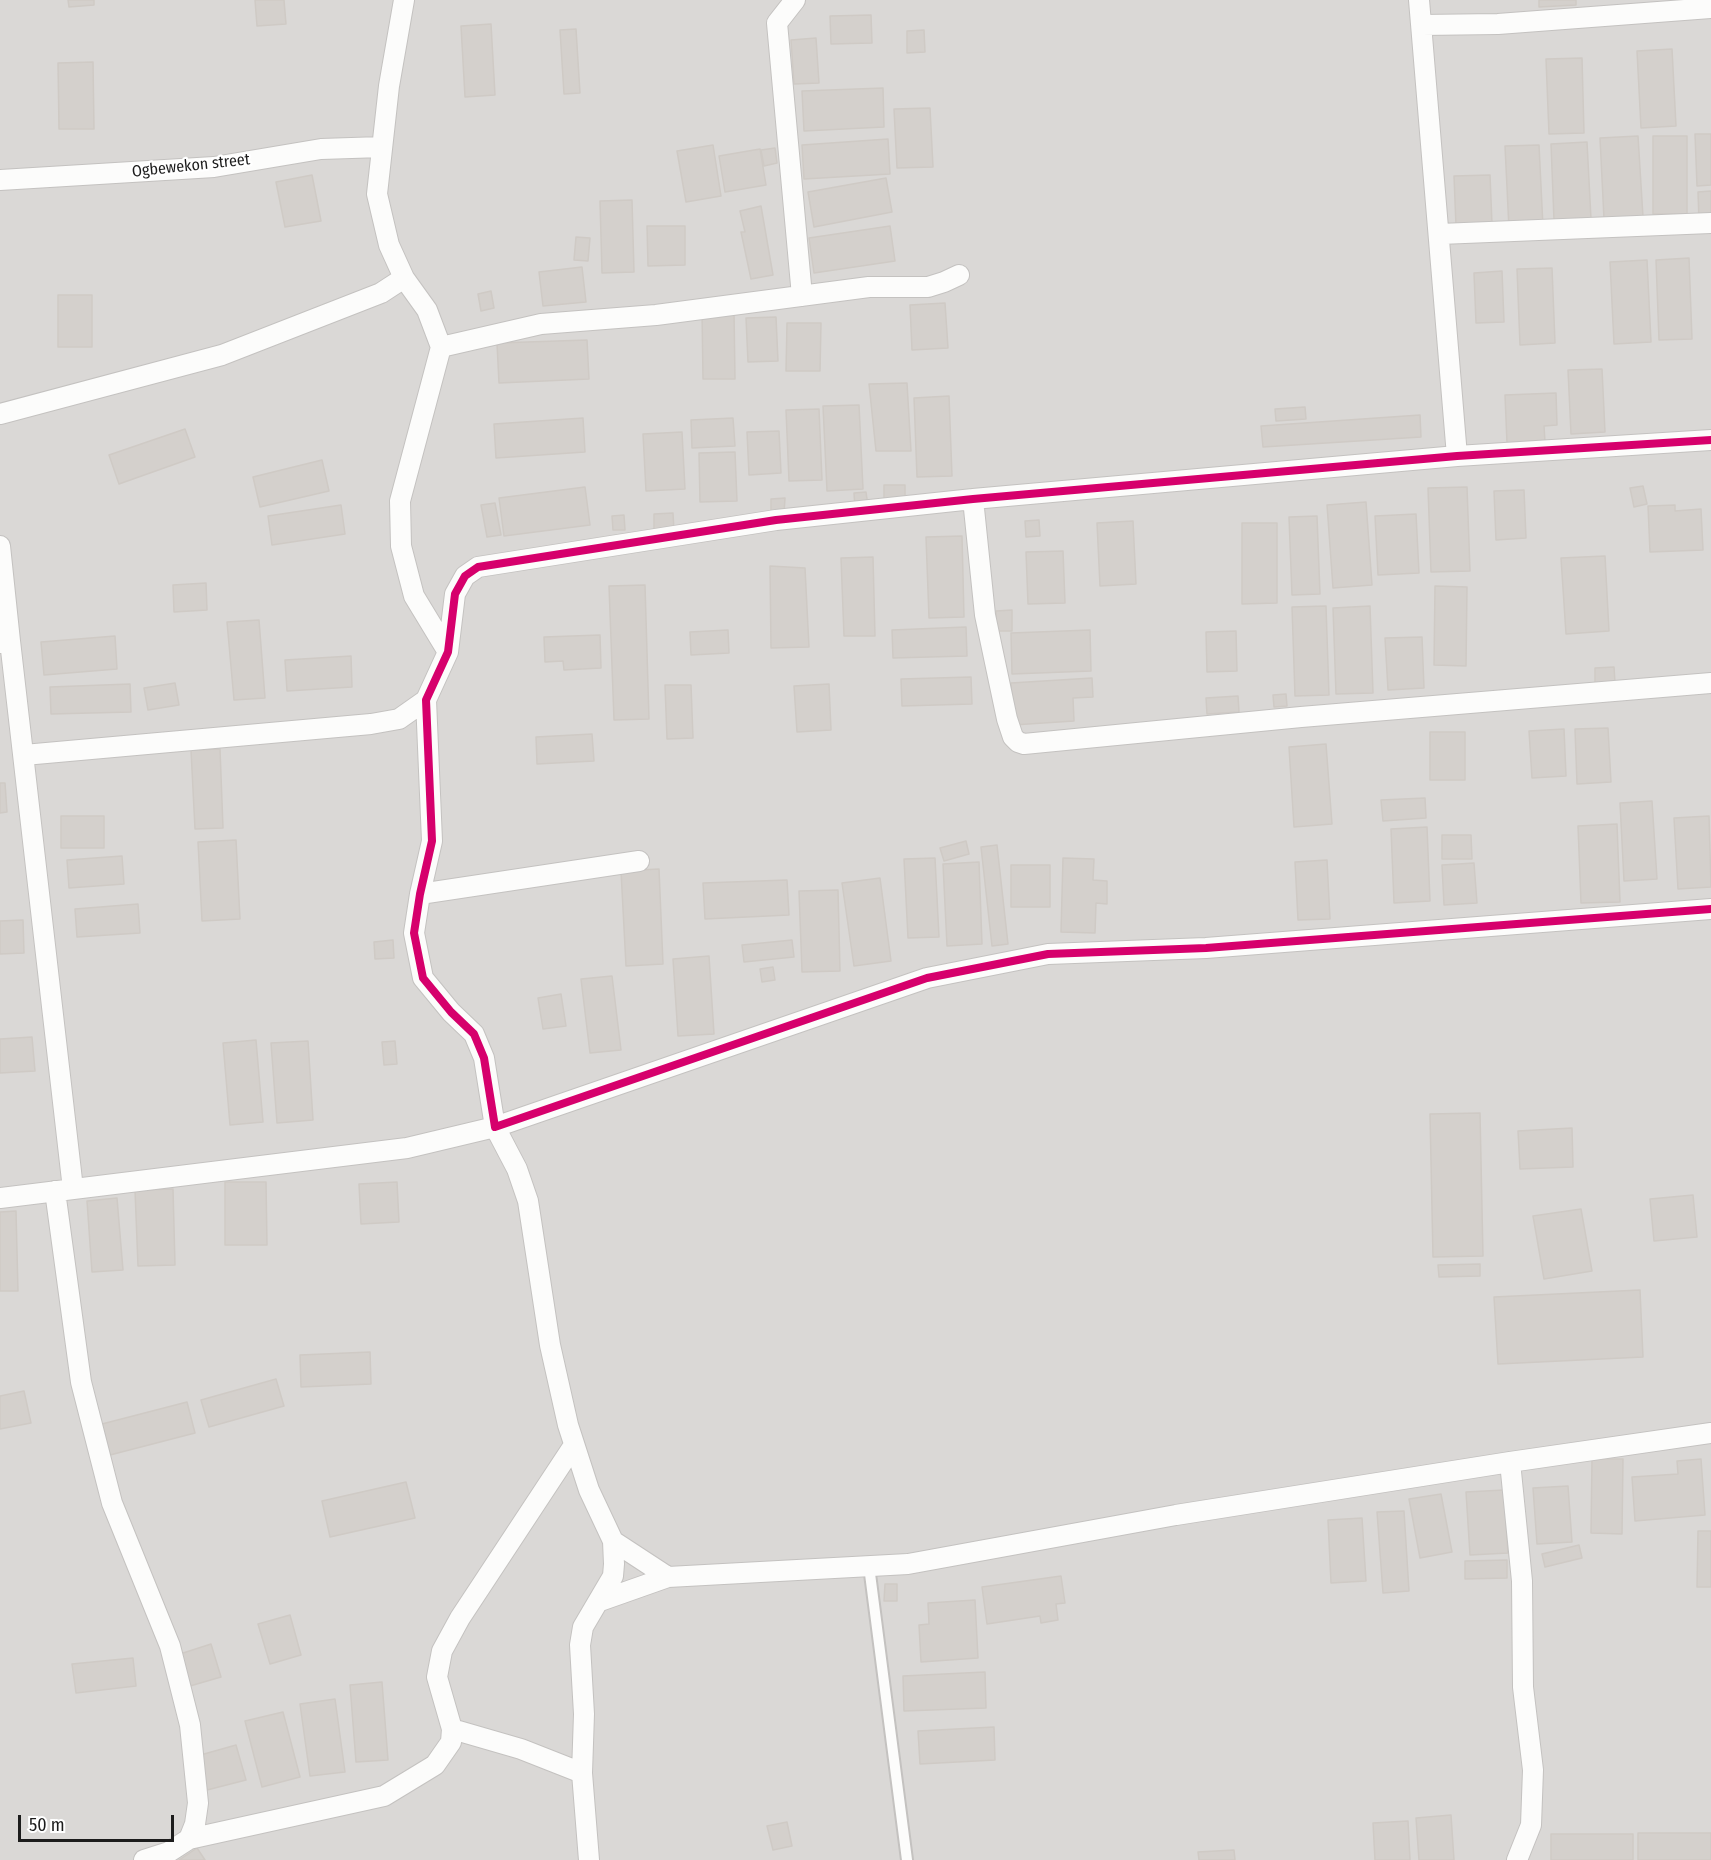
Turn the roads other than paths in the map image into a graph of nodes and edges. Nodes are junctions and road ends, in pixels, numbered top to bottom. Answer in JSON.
{"nodes":[{"id":1,"x":404,"y":0,"type":"edge"},
{"id":2,"x":795,"y":0,"type":"edge"},
{"id":3,"x":1419,"y":0,"type":"edge"},
{"id":4,"x":1641,"y":6,"type":"edge"},
{"id":5,"x":1711,"y":8,"type":"edge"},
{"id":6,"x":1422,"y":25,"type":"junction"},
{"id":7,"x":382,"y":147,"type":"junction"},
{"id":8,"x":0,"y":180,"type":"edge"},
{"id":9,"x":1711,"y":223,"type":"edge"},
{"id":10,"x":1440,"y":234,"type":"junction"},
{"id":11,"x":959,"y":275,"type":"dead end"},
{"id":12,"x":404,"y":278,"type":"junction"},
{"id":13,"x":802,"y":296,"type":"junction"},
{"id":14,"x":441,"y":347,"type":"junction"},
{"id":15,"x":0,"y":414,"type":"edge"},
{"id":16,"x":1711,"y":440,"type":"edge"},
{"id":17,"x":1457,"y":456,"type":"junction"},
{"id":18,"x":973,"y":499,"type":"junction"},
{"id":19,"x":0,"y":546,"type":"edge"},
{"id":20,"x":5,"y":642,"type":"edge"},
{"id":21,"x":448,"y":652,"type":"junction"},
{"id":22,"x":1711,"y":683,"type":"edge"},
{"id":23,"x":426,"y":700,"type":"junction"},
{"id":24,"x":24,"y":755,"type":"junction"},
{"id":25,"x":639,"y":861,"type":"dead end"},
{"id":26,"x":420,"y":894,"type":"junction"},
{"id":27,"x":1711,"y":909,"type":"edge"},
{"id":28,"x":495,"y":1127,"type":"junction"},
{"id":29,"x":64,"y":1190,"type":"junction"},
{"id":30,"x":0,"y":1198,"type":"edge"},
{"id":31,"x":1711,"y":1433,"type":"edge"},
{"id":32,"x":574,"y":1444,"type":"junction"},
{"id":33,"x":1510,"y":1462,"type":"junction"},
{"id":34,"x":613,"y":1541,"type":"junction"},
{"id":35,"x":869,"y":1566,"type":"junction"},
{"id":36,"x":669,"y":1577,"type":"junction"},
{"id":37,"x":600,"y":1601,"type":"junction"},
{"id":38,"x":452,"y":1730,"type":"junction"},
{"id":39,"x":582,"y":1773,"type":"junction"},
{"id":40,"x":189,"y":1839,"type":"junction"},
{"id":41,"x":144,"y":1860,"type":"edge"},
{"id":42,"x":589,"y":1860,"type":"edge"},
{"id":43,"x":907,"y":1860,"type":"edge"},
{"id":44,"x":1517,"y":1860,"type":"edge"}],
"edges":[{"from":1,"to":7,"type":"street"},
{"from":2,"to":13,"type":"street"},
{"from":3,"to":6,"type":"street"},
{"from":4,"to":5,"type":"street"},
{"from":4,"to":6,"type":"street"},
{"from":6,"to":10,"type":"street"},
{"from":7,"to":8,"type":"street","name":"Ogbewekon street"},
{"from":7,"to":12,"type":"street"},
{"from":9,"to":10,"type":"street"},
{"from":10,"to":17,"type":"street"},
{"from":11,"to":13,"type":"street"},
{"from":12,"to":14,"type":"street"},
{"from":12,"to":15,"type":"street"},
{"from":13,"to":14,"type":"street"},
{"from":14,"to":21,"type":"street"},
{"from":16,"to":17,"type":"street"},
{"from":17,"to":18,"type":"street"},
{"from":18,"to":21,"type":"street"},
{"from":18,"to":22,"type":"street"},
{"from":19,"to":20,"type":"street"},
{"from":20,"to":24,"type":"street"},
{"from":21,"to":23,"type":"street"},
{"from":23,"to":24,"type":"street"},
{"from":23,"to":26,"type":"street"},
{"from":24,"to":29,"type":"street"},
{"from":25,"to":26,"type":"street"},
{"from":26,"to":28,"type":"street"},
{"from":27,"to":28,"type":"street"},
{"from":28,"to":29,"type":"street"},
{"from":28,"to":32,"type":"street"},
{"from":29,"to":30,"type":"street"},
{"from":29,"to":40,"type":"street"},
{"from":31,"to":33,"type":"street"},
{"from":32,"to":34,"type":"street"},
{"from":32,"to":38,"type":"street"},
{"from":33,"to":35,"type":"street"},
{"from":33,"to":44,"type":"street"},
{"from":34,"to":36,"type":"street"},
{"from":34,"to":37,"type":"street"},
{"from":35,"to":36,"type":"street"},
{"from":35,"to":43,"type":"lane"},
{"from":36,"to":37,"type":"street"},
{"from":37,"to":39,"type":"street"},
{"from":38,"to":39,"type":"street"},
{"from":38,"to":40,"type":"street"},
{"from":39,"to":42,"type":"street"},
{"from":40,"to":41,"type":"street"}]}
